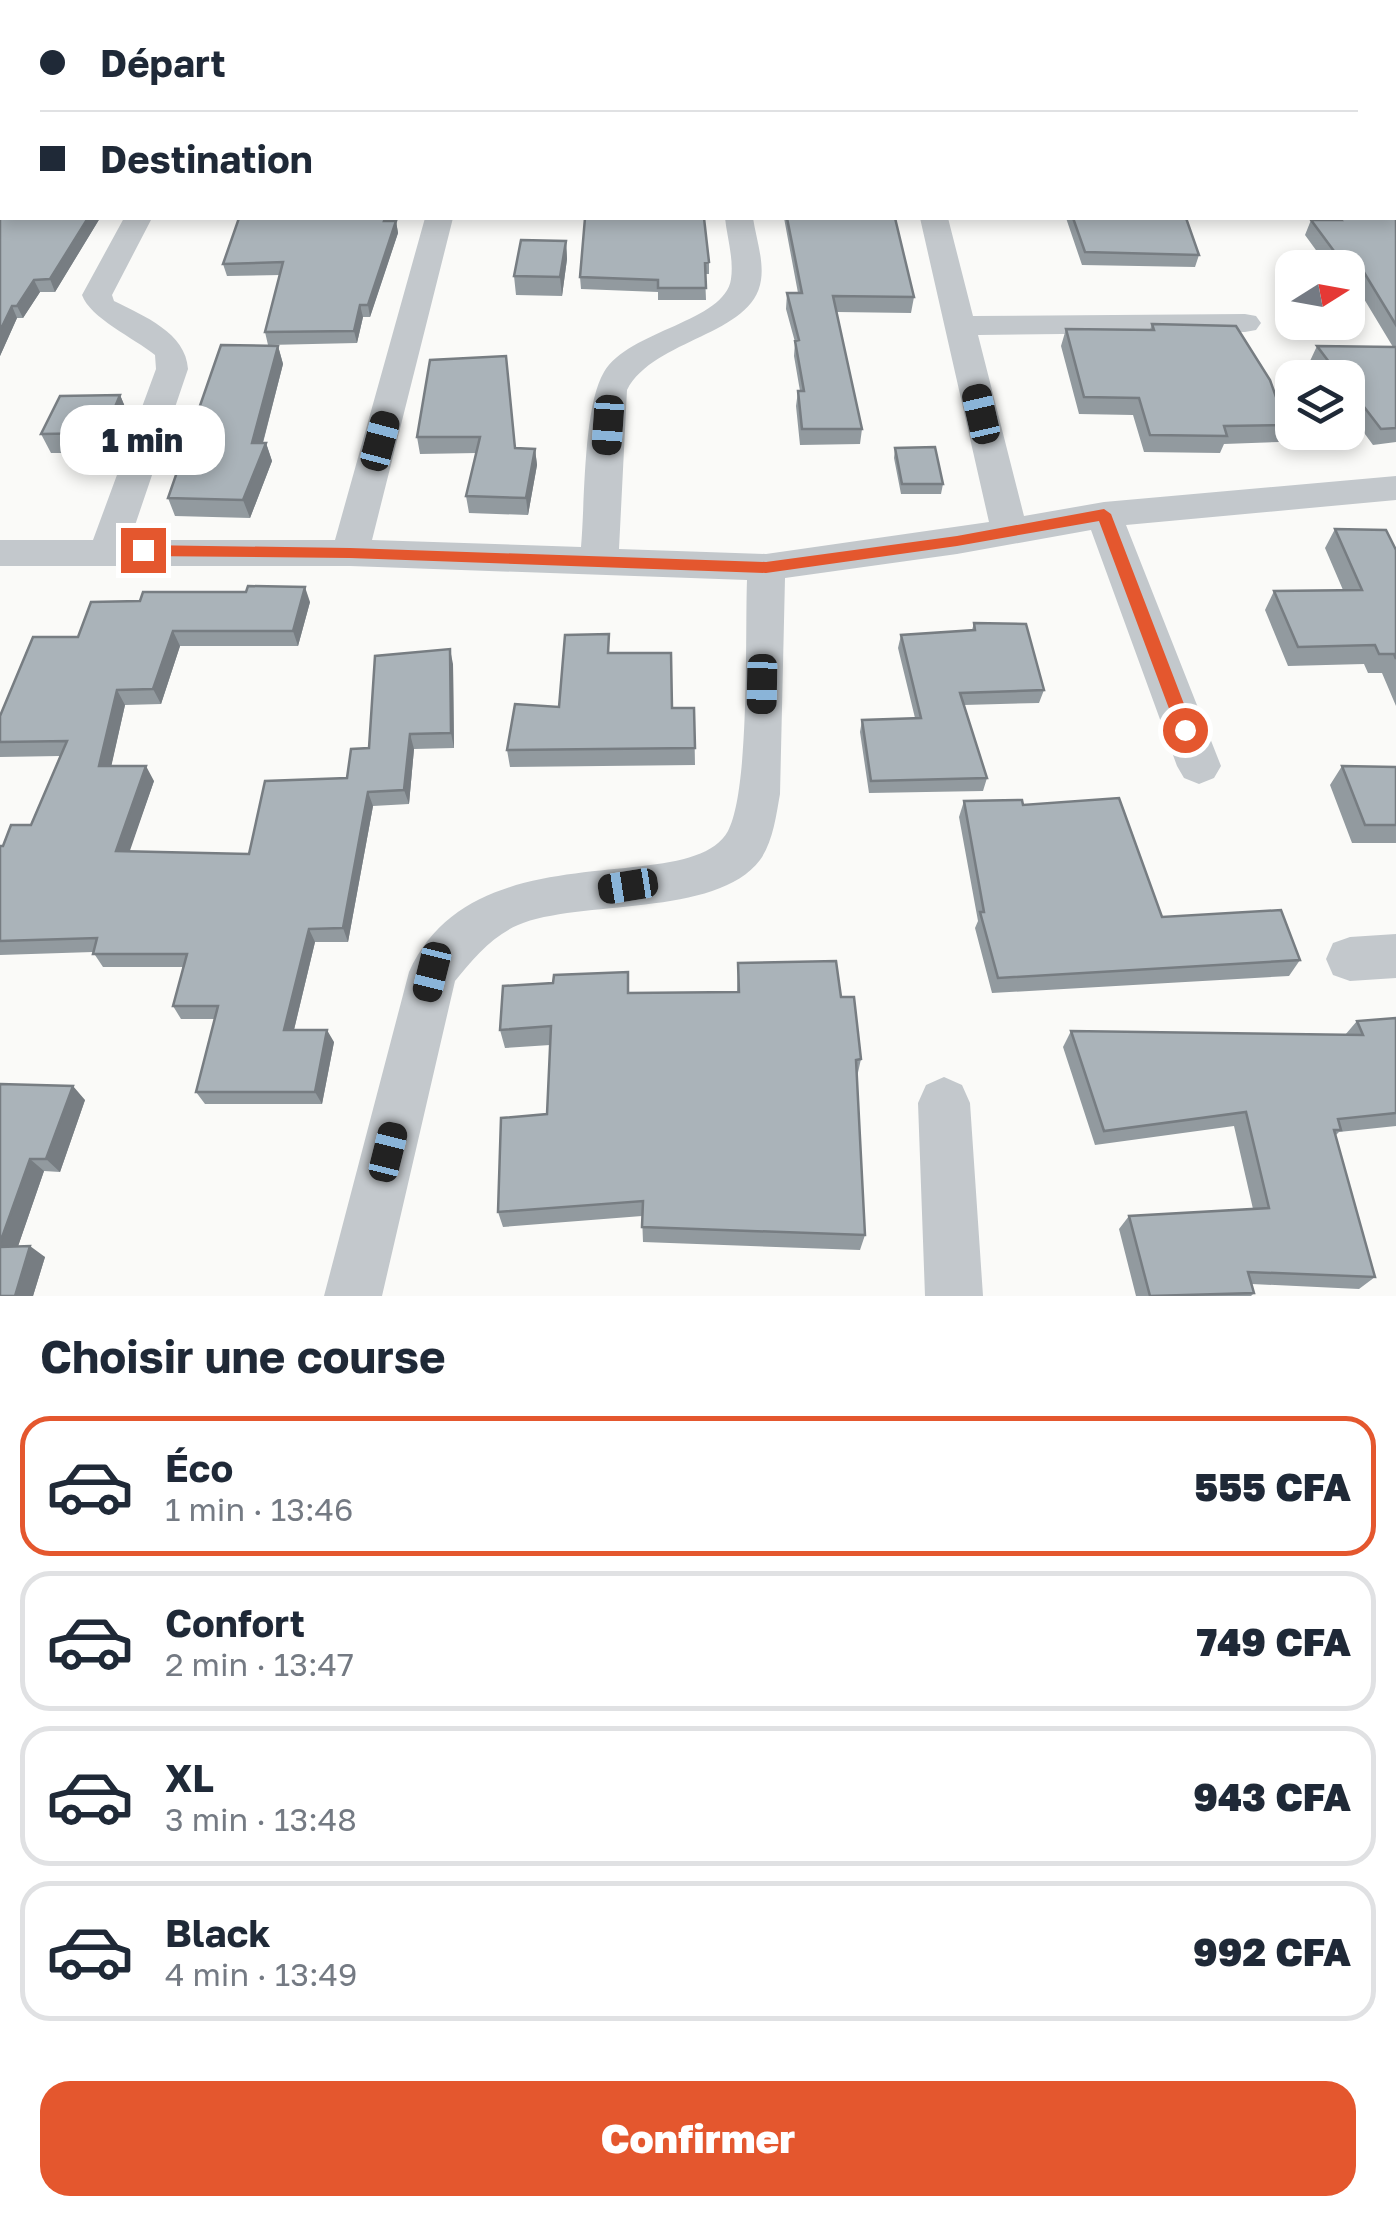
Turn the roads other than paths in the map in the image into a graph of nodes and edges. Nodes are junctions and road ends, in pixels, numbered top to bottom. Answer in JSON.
{"nodes":[{"id":1,"x":137,"y":220,"type":"edge"},
{"id":2,"x":437,"y":220,"type":"edge"},
{"id":3,"x":739,"y":220,"type":"edge"},
{"id":4,"x":934,"y":220,"type":"edge"},
{"id":5,"x":1245,"y":323,"type":"dead end"},
{"id":6,"x":960,"y":326,"type":"junction"},
{"id":7,"x":1396,"y":488,"type":"edge"},
{"id":8,"x":1104,"y":514,"type":"junction"},
{"id":9,"x":1009,"y":529,"type":"junction"},
{"id":10,"x":108,"y":550,"type":"junction"},
{"id":11,"x":0,"y":553,"type":"edge"},
{"id":12,"x":350,"y":553,"type":"junction"},
{"id":13,"x":599,"y":564,"type":"junction"},
{"id":14,"x":766,"y":567,"type":"junction"},
{"id":15,"x":1199,"y":766,"type":"dead end"},
{"id":16,"x":944,"y":1103,"type":"dead end"},
{"id":17,"x":353,"y":1296,"type":"edge"},
{"id":18,"x":954,"y":1296,"type":"edge"}],
"edges":[{"from":1,"to":10,"type":"street"},
{"from":2,"to":12,"type":"street"},
{"from":3,"to":13,"type":"street"},
{"from":4,"to":6,"type":"street"},
{"from":5,"to":6,"type":"street"},
{"from":6,"to":9,"type":"street"},
{"from":7,"to":8,"type":"street"},
{"from":8,"to":9,"type":"street"},
{"from":8,"to":15,"type":"street"},
{"from":9,"to":14,"type":"street"},
{"from":10,"to":11,"type":"street"},
{"from":10,"to":12,"type":"street"},
{"from":12,"to":13,"type":"street"},
{"from":13,"to":14,"type":"street"},
{"from":14,"to":17,"type":"street"},
{"from":16,"to":18,"type":"street"}]}
